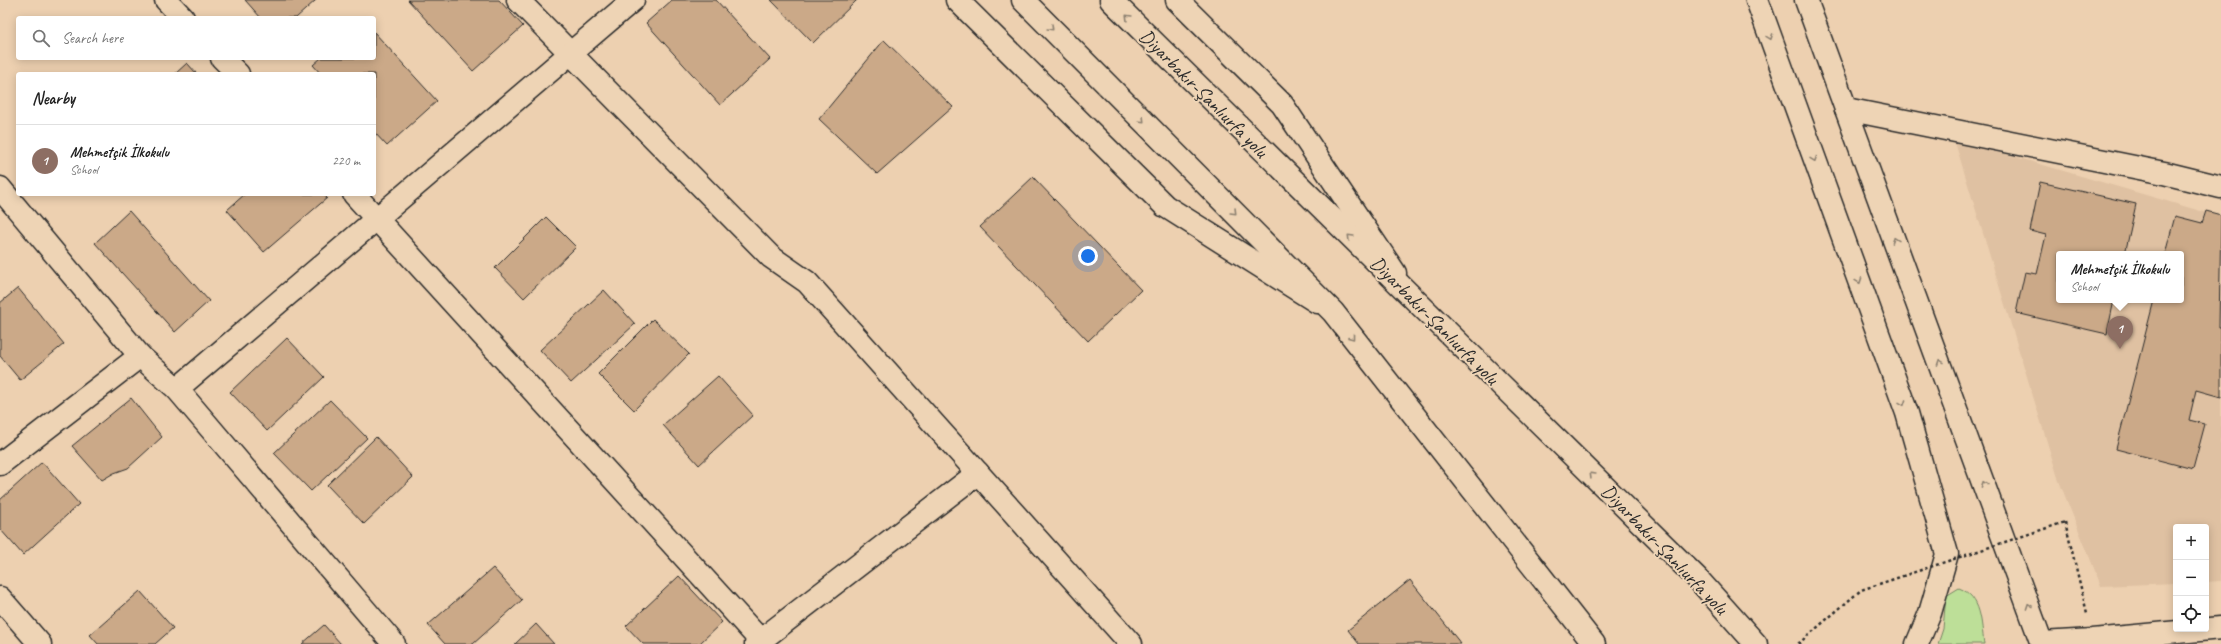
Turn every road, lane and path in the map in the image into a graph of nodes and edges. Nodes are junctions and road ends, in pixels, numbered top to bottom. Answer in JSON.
{"nodes":[{"id":1,"x":166,"y":0,"type":"edge"},
{"id":2,"x":518,"y":0,"type":"edge"},
{"id":3,"x":633,"y":0,"type":"edge"},
{"id":4,"x":957,"y":0,"type":"edge"},
{"id":5,"x":1023,"y":0,"type":"edge"},
{"id":6,"x":1111,"y":0,"type":"edge"},
{"id":7,"x":1178,"y":0,"type":"edge"},
{"id":8,"x":1757,"y":0,"type":"edge"},
{"id":9,"x":1806,"y":0,"type":"edge"},
{"id":10,"x":181,"y":16,"type":"edge"},
{"id":11,"x":570,"y":54,"type":"junction"},
{"id":12,"x":224,"y":60,"type":"edge"},
{"id":13,"x":236,"y":72,"type":"edge"},
{"id":14,"x":1846,"y":108,"type":"junction"},
{"id":15,"x":2221,"y":187,"type":"edge"},
{"id":16,"x":0,"y":188,"type":"edge"},
{"id":17,"x":356,"y":196,"type":"edge"},
{"id":18,"x":377,"y":218,"type":"junction"},
{"id":19,"x":1411,"y":297,"type":"junction"},
{"id":20,"x":1333,"y":312,"type":"junction"},
{"id":21,"x":140,"y":356,"type":"junction"},
{"id":22,"x":177,"y":389,"type":"junction"},
{"id":23,"x":0,"y":464,"type":"edge"},
{"id":24,"x":978,"y":473,"type":"junction"},
{"id":25,"x":0,"y":598,"type":"edge"},
{"id":26,"x":2221,"y":628,"type":"edge"},
{"id":27,"x":2093,"y":640,"type":"junction"},
{"id":28,"x":758,"y":642,"type":"edge"},
{"id":29,"x":40,"y":644,"type":"edge"},
{"id":30,"x":394,"y":644,"type":"edge"},
{"id":31,"x":1131,"y":644,"type":"edge"},
{"id":32,"x":1594,"y":644,"type":"edge"},
{"id":33,"x":1756,"y":644,"type":"edge"},
{"id":34,"x":1798,"y":644,"type":"edge"},
{"id":35,"x":1917,"y":644,"type":"edge"},
{"id":36,"x":2042,"y":644,"type":"edge"}],
"edges":[{"from":1,"to":10,"type":"main road"},
{"from":2,"to":11,"type":"main road"},
{"from":3,"to":11,"type":"main road"},
{"from":4,"to":20,"type":"main road"},
{"from":5,"to":20,"type":"main road","one_way":true},
{"from":19,"to":6,"type":"main road","name":"Diyarbakır-Şanlıurfa yolu","one_way":true},
{"from":7,"to":19,"type":"main road"},
{"from":8,"to":35,"type":"main road","one_way":true},
{"from":9,"to":14,"type":"main road"},
{"from":11,"to":18,"type":"main road"},
{"from":11,"to":24,"type":"main road"},
{"from":12,"to":13,"type":"main road"},
{"from":14,"to":15,"type":"main road"},
{"from":36,"to":14,"type":"main road","one_way":true},
{"from":16,"to":21,"type":"main road"},
{"from":17,"to":18,"type":"main road"},
{"from":18,"to":22,"type":"main road"},
{"from":18,"to":28,"type":"main road"},
{"from":33,"to":19,"type":"main road","name":"Diyarbakır-Şanlıurfa yolu","one_way":true},
{"from":20,"to":32,"type":"main road","one_way":true},
{"from":21,"to":22,"type":"main road"},
{"from":21,"to":23,"type":"main road"},
{"from":22,"to":30,"type":"main road"},
{"from":24,"to":28,"type":"main road"},
{"from":24,"to":31,"type":"main road"},
{"from":25,"to":29,"type":"main road"},
{"from":26,"to":27,"type":"main road"},
{"from":27,"to":34,"type":"path","bridge":true},
{"from":27,"to":36,"type":"main road"}]}
